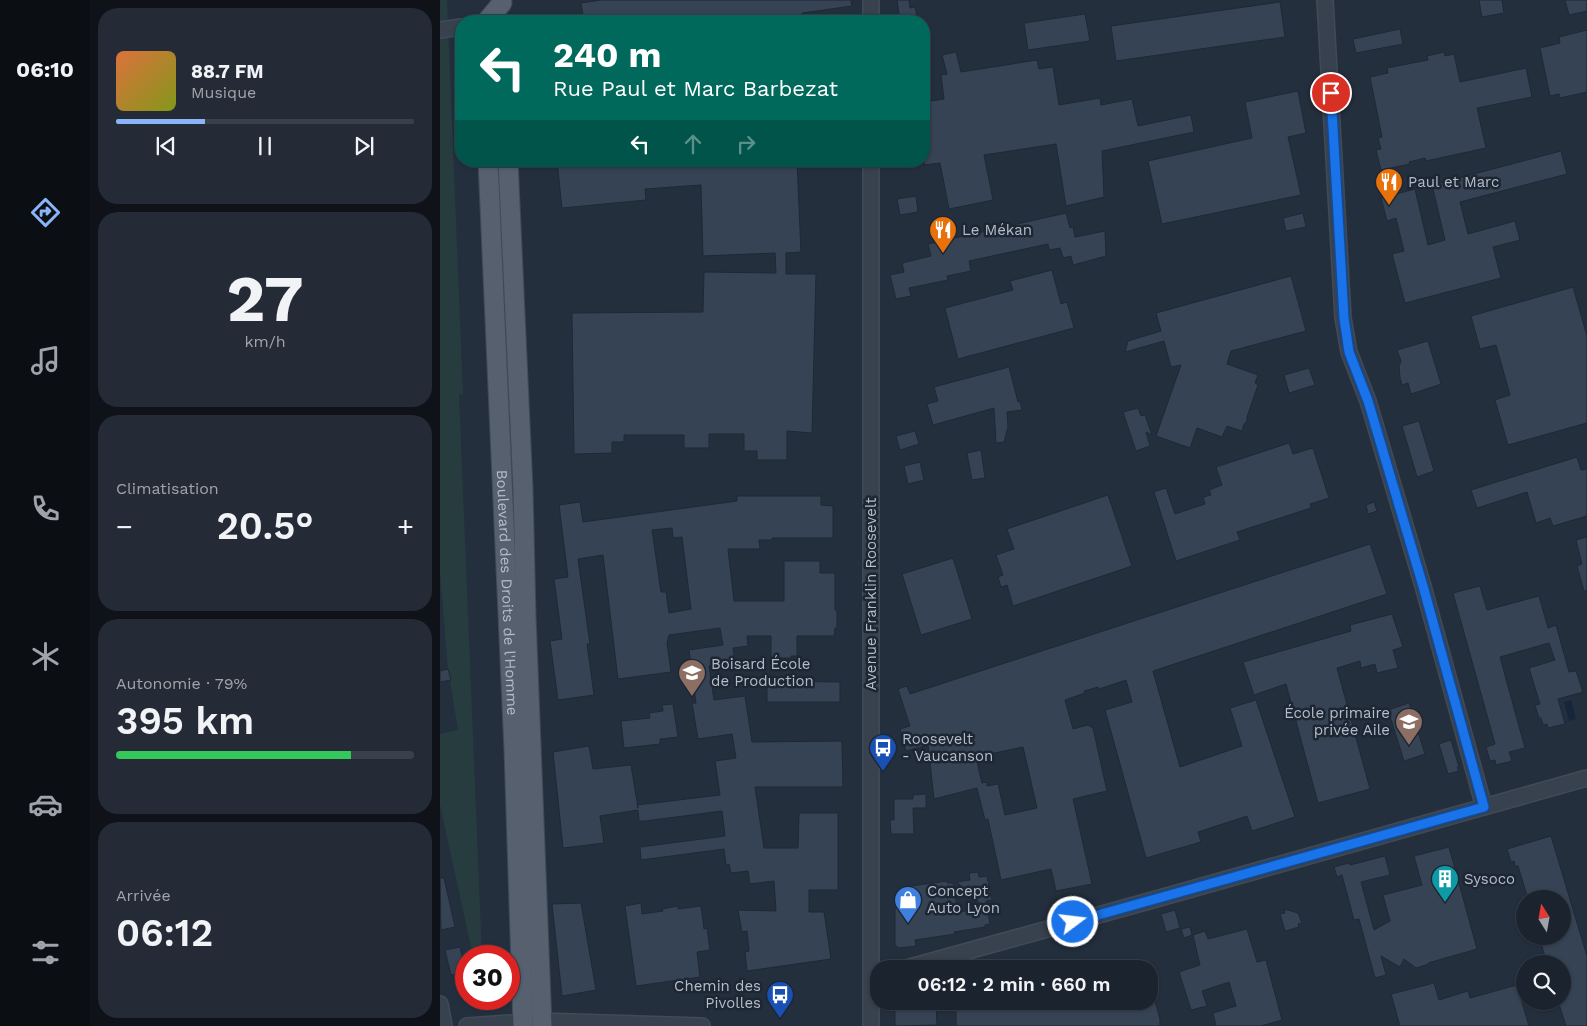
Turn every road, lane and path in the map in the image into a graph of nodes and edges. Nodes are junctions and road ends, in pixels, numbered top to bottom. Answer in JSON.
{"nodes":[{"id":1,"x":871,"y":0,"type":"edge"},
{"id":2,"x":1326,"y":0,"type":"edge"},
{"id":3,"x":871,"y":15,"type":"edge"},
{"id":4,"x":455,"y":28,"type":"edge"},
{"id":5,"x":440,"y":30,"type":"edge"},
{"id":6,"x":488,"y":167,"type":"edge"},
{"id":7,"x":508,"y":167,"type":"edge"},
{"id":8,"x":871,"y":167,"type":"edge"},
{"id":9,"x":1587,"y":778,"type":"edge"},
{"id":10,"x":1484,"y":807,"type":"junction"},
{"id":11,"x":875,"y":960,"type":"edge"},
{"id":12,"x":936,"y":960,"type":"edge"},
{"id":13,"x":440,"y":1004,"type":"edge"},
{"id":14,"x":872,"y":1010,"type":"edge"},
{"id":15,"x":532,"y":1023,"type":"edge"},
{"id":16,"x":444,"y":1026,"type":"edge"},
{"id":17,"x":468,"y":1026,"type":"edge"},
{"id":18,"x":702,"y":1026,"type":"edge"},
{"id":19,"x":871,"y":1026,"type":"edge"}],
"edges":[{"from":1,"to":3,"type":"street"},
{"from":2,"to":10,"type":"street"},
{"from":4,"to":5,"type":"street"},
{"from":6,"to":15,"type":"main road","name":"Boulevard des Droits de l'Homme"},
{"from":7,"to":15,"type":"main road","name":"Boulevard des Droits de l'Homme"},
{"from":8,"to":11,"type":"street","name":"Avenue Franklin Roosevelt"},
{"from":9,"to":10,"type":"street"},
{"from":10,"to":12,"type":"street"},
{"from":13,"to":16,"type":"street"},
{"from":14,"to":19,"type":"street","name":"Avenue Franklin Roosevelt"},
{"from":15,"to":17,"type":"street"},
{"from":15,"to":18,"type":"street"}]}
